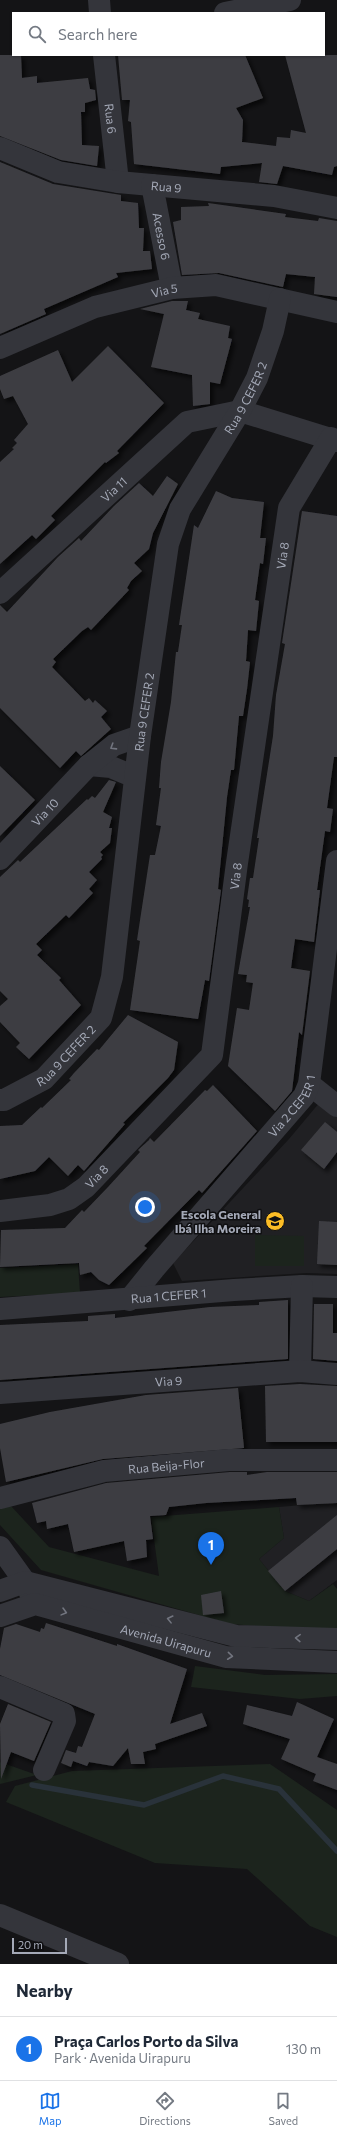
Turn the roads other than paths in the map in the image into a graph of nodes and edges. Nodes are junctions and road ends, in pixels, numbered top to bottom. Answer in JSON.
{"nodes":[{"id":1,"x":99,"y":0,"type":"edge"},
{"id":2,"x":290,"y":0,"type":"edge"},
{"id":3,"x":100,"y":12,"type":"edge"},
{"id":4,"x":230,"y":12,"type":"edge"},
{"id":5,"x":104,"y":56,"type":"edge"},
{"id":6,"x":0,"y":148,"type":"edge"},
{"id":7,"x":118,"y":182,"type":"junction"},
{"id":8,"x":152,"y":184,"type":"junction"},
{"id":9,"x":337,"y":208,"type":"edge"},
{"id":10,"x":172,"y":288,"type":"junction"},
{"id":11,"x":280,"y":299,"type":"junction"},
{"id":12,"x":337,"y":312,"type":"edge"},
{"id":13,"x":0,"y":348,"type":"edge"},
{"id":14,"x":240,"y":411,"type":"junction"},
{"id":15,"x":334,"y":439,"type":"edge"},
{"id":16,"x":0,"y":593,"type":"edge"},
{"id":17,"x":140,"y":736,"type":"junction"},
{"id":18,"x":89,"y":765,"type":"junction"},
{"id":19,"x":135,"y":777,"type":"junction"},
{"id":20,"x":0,"y":859,"type":"edge"},
{"id":21,"x":337,"y":861,"type":"edge"},
{"id":22,"x":329,"y":1002,"type":"edge"},
{"id":23,"x":309,"y":1084,"type":"junction"},
{"id":24,"x":0,"y":1100,"type":"edge"},
{"id":25,"x":337,"y":1106,"type":"edge"},
{"id":26,"x":0,"y":1211,"type":"edge"},
{"id":27,"x":302,"y":1286,"type":"junction"},
{"id":28,"x":337,"y":1287,"type":"edge"},
{"id":29,"x":129,"y":1300,"type":"junction"},
{"id":30,"x":0,"y":1309,"type":"edge"},
{"id":31,"x":300,"y":1372,"type":"junction"},
{"id":32,"x":337,"y":1374,"type":"edge"},
{"id":33,"x":0,"y":1393,"type":"edge"},
{"id":34,"x":337,"y":1460,"type":"edge"},
{"id":35,"x":0,"y":1498,"type":"edge"},
{"id":36,"x":0,"y":1547,"type":"edge"},
{"id":37,"x":25,"y":1582,"type":"junction"},
{"id":38,"x":0,"y":1591,"type":"edge"},
{"id":39,"x":35,"y":1604,"type":"junction"},
{"id":40,"x":0,"y":1616,"type":"edge"},
{"id":41,"x":337,"y":1639,"type":"edge"},
{"id":42,"x":337,"y":1662,"type":"edge"},
{"id":43,"x":0,"y":1687,"type":"edge"},
{"id":44,"x":44,"y":1770,"type":"dead end"},
{"id":45,"x":0,"y":1915,"type":"edge"},
{"id":46,"x":118,"y":1964,"type":"edge"}],
"edges":[{"from":1,"to":3,"type":"street"},
{"from":2,"to":4,"type":"street"},
{"from":5,"to":7,"type":"street","name":"Rua 6"},
{"from":6,"to":7,"type":"street","name":"Rua 9"},
{"from":7,"to":8,"type":"street","name":"Rua 9"},
{"from":8,"to":9,"type":"street","name":"Rua 9"},
{"from":8,"to":10,"type":"street","name":"Acesso 6"},
{"from":10,"to":11,"type":"street","name":"Via 5"},
{"from":10,"to":13,"type":"street","name":"Via 5"},
{"from":11,"to":12,"type":"street","name":"Via 5"},
{"from":11,"to":14,"type":"street","name":"Rua 9 CEFER 2"},
{"from":14,"to":15,"type":"street"},
{"from":14,"to":16,"type":"street","name":"Via 11"},
{"from":14,"to":17,"type":"street","name":"Rua 9 CEFER 2"},
{"from":15,"to":26,"type":"street","name":"Via 8"},
{"from":17,"to":18,"type":"street","name":"Via 10","one_way":true},
{"from":17,"to":19,"type":"street","name":"Rua 9 CEFER 2"},
{"from":18,"to":19,"type":"street"},
{"from":18,"to":20,"type":"street","name":"Via 10"},
{"from":19,"to":24,"type":"street","name":"Rua 9 CEFER 2"},
{"from":21,"to":22,"type":"street","name":"Via 2 CEFER 1"},
{"from":22,"to":23,"type":"street","name":"Via 2 CEFER 1"},
{"from":23,"to":25,"type":"street"},
{"from":23,"to":29,"type":"street","name":"Via 2 CEFER 1"},
{"from":27,"to":28,"type":"street","name":"Rua 1 CEFER 1"},
{"from":27,"to":29,"type":"street","name":"Rua 1 CEFER 1"},
{"from":27,"to":31,"type":"street"},
{"from":29,"to":30,"type":"street","name":"Rua 1 CEFER 1"},
{"from":31,"to":32,"type":"street","name":"Via 9"},
{"from":31,"to":33,"type":"street","name":"Via 9"},
{"from":34,"to":35,"type":"street","name":"Rua Beija-Flor"},
{"from":36,"to":37,"type":"street"},
{"from":37,"to":38,"type":"street"},
{"from":37,"to":39,"type":"street"},
{"from":41,"to":37,"type":"street","name":"Avenida Uirapuru","one_way":true},
{"from":39,"to":40,"type":"street"},
{"from":39,"to":42,"type":"street","name":"Avenida Uirapuru","one_way":true},
{"from":43,"to":44,"type":"street"},
{"from":45,"to":46,"type":"street"}]}
